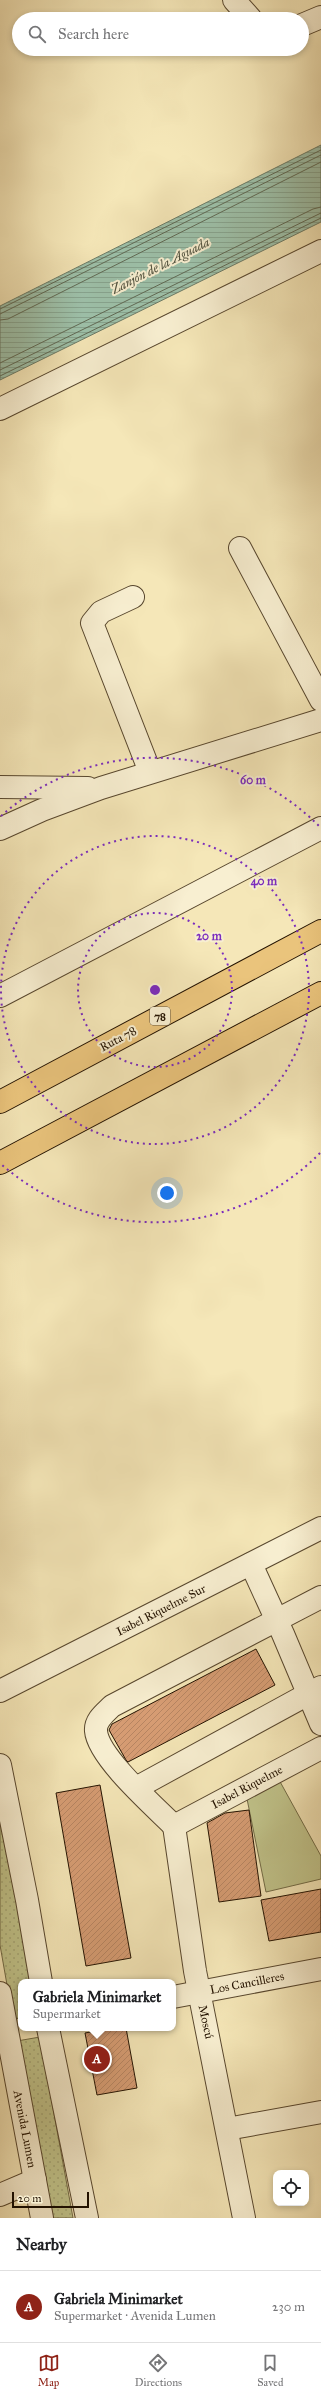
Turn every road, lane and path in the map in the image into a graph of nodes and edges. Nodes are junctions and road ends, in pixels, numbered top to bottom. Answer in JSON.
{"nodes":[{"id":1,"x":234,"y":0,"type":"edge"},
{"id":2,"x":245,"y":12,"type":"edge"},
{"id":3,"x":321,"y":17,"type":"edge"},
{"id":4,"x":309,"y":22,"type":"edge"},
{"id":5,"x":321,"y":251,"type":"edge"},
{"id":6,"x":0,"y":409,"type":"edge"},
{"id":7,"x":240,"y":548,"type":"dead end"},
{"id":8,"x":133,"y":597,"type":"dead end"},
{"id":9,"x":321,"y":700,"type":"edge"},
{"id":10,"x":321,"y":720,"type":"edge"},
{"id":11,"x":150,"y":772,"type":"junction"},
{"id":12,"x":0,"y":787,"type":"edge"},
{"id":13,"x":102,"y":788,"type":"junction"},
{"id":14,"x":321,"y":828,"type":"edge"},
{"id":15,"x":0,"y":830,"type":"edge"},
{"id":16,"x":321,"y":931,"type":"edge"},
{"id":17,"x":321,"y":993,"type":"edge"},
{"id":18,"x":0,"y":996,"type":"edge"},
{"id":19,"x":0,"y":1102,"type":"edge"},
{"id":20,"x":0,"y":1163,"type":"edge"},
{"id":21,"x":321,"y":1528,"type":"edge"},
{"id":22,"x":251,"y":1564,"type":"junction"},
{"id":23,"x":321,"y":1597,"type":"edge"},
{"id":24,"x":277,"y":1619,"type":"junction"},
{"id":25,"x":0,"y":1691,"type":"edge"},
{"id":26,"x":315,"y":1691,"type":"edge"},
{"id":27,"x":321,"y":1724,"type":"edge"},
{"id":28,"x":321,"y":1748,"type":"edge"},
{"id":29,"x":0,"y":1765,"type":"edge"},
{"id":30,"x":136,"y":1788,"type":"junction"},
{"id":31,"x":174,"y":1826,"type":"junction"},
{"id":32,"x":321,"y":1969,"type":"edge"},
{"id":33,"x":40,"y":1979,"type":"edge"},
{"id":34,"x":0,"y":1992,"type":"edge"},
{"id":35,"x":199,"y":1992,"type":"junction"},
{"id":36,"x":176,"y":1996,"type":"edge"},
{"id":37,"x":9,"y":2030,"type":"edge"},
{"id":38,"x":49,"y":2031,"type":"edge"},
{"id":39,"x":321,"y":2112,"type":"edge"},
{"id":40,"x":227,"y":2129,"type":"junction"},
{"id":41,"x":35,"y":2180,"type":"junction"},
{"id":42,"x":0,"y":2195,"type":"edge"},
{"id":43,"x":42,"y":2218,"type":"edge"},
{"id":44,"x":87,"y":2218,"type":"edge"},
{"id":45,"x":244,"y":2218,"type":"edge"}],
"edges":[{"from":1,"to":2,"type":"street"},
{"from":3,"to":4,"type":"street"},
{"from":5,"to":6,"type":"street"},
{"from":7,"to":9,"type":"street"},
{"from":8,"to":11,"type":"street"},
{"from":10,"to":11,"type":"street"},
{"from":11,"to":13,"type":"street"},
{"from":12,"to":13,"type":"street"},
{"from":13,"to":15,"type":"street"},
{"from":14,"to":18,"type":"street"},
{"from":16,"to":19,"type":"highway","name":"Ruta 78","number":"78"},
{"from":17,"to":20,"type":"highway"},
{"from":21,"to":22,"type":"street","name":"Isabel Riquelme Sur"},
{"from":22,"to":24,"type":"street"},
{"from":22,"to":25,"type":"street","name":"Isabel Riquelme Sur"},
{"from":23,"to":24,"type":"street"},
{"from":24,"to":26,"type":"street"},
{"from":24,"to":30,"type":"street"},
{"from":26,"to":27,"type":"street"},
{"from":26,"to":30,"type":"street"},
{"from":28,"to":31,"type":"street","name":"Isabel Riquelme"},
{"from":29,"to":33,"type":"street"},
{"from":30,"to":31,"type":"street"},
{"from":31,"to":35,"type":"street","name":"Moscú"},
{"from":32,"to":35,"type":"street","name":"Los Cancilleres"},
{"from":34,"to":37,"type":"street","name":"Avenida Lumen"},
{"from":35,"to":36,"type":"street","name":"Los Cancilleres"},
{"from":35,"to":40,"type":"street","name":"Moscú"},
{"from":37,"to":41,"type":"street","name":"Avenida Lumen"},
{"from":38,"to":44,"type":"street"},
{"from":39,"to":40,"type":"street"},
{"from":40,"to":45,"type":"street","name":"Moscú"},
{"from":41,"to":42,"type":"street"},
{"from":41,"to":43,"type":"street","name":"Avenida Lumen"}]}
